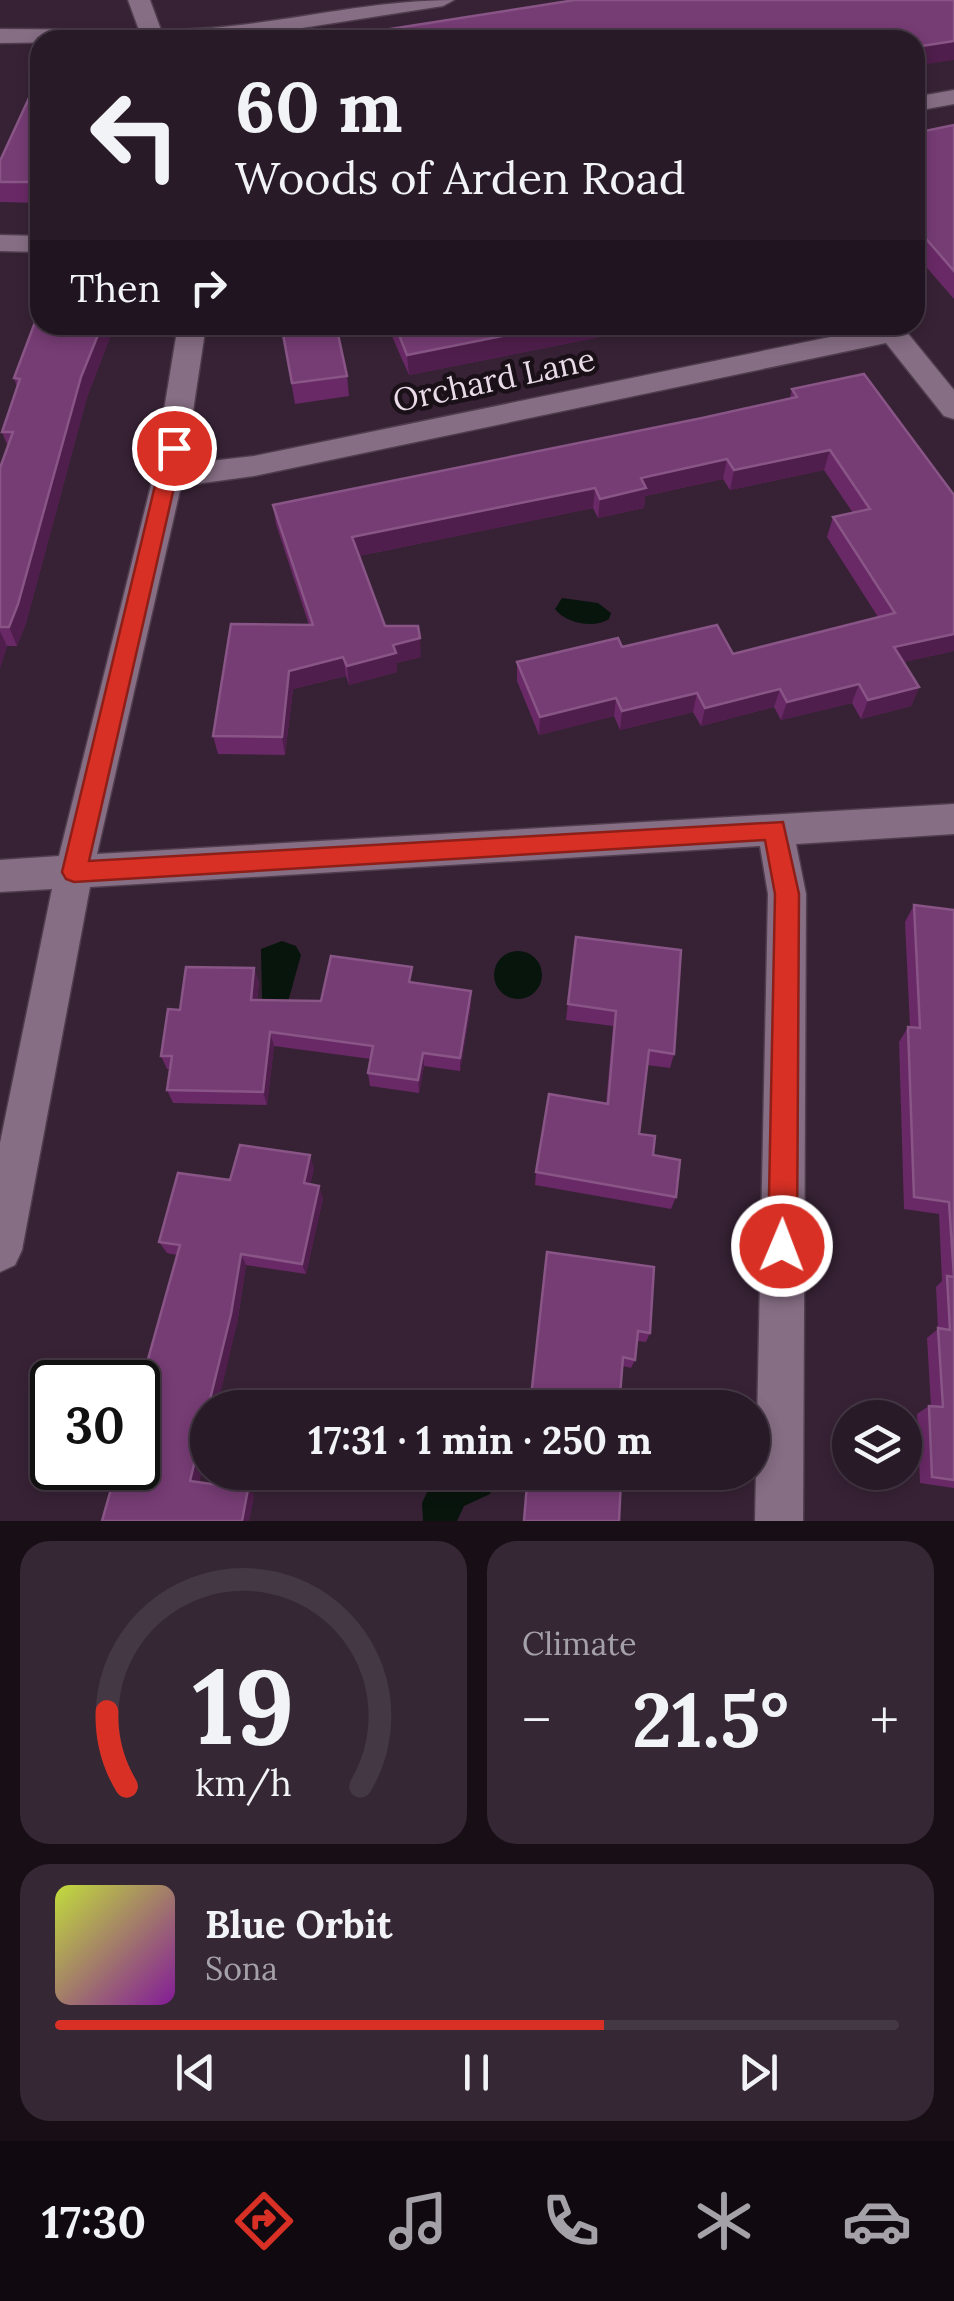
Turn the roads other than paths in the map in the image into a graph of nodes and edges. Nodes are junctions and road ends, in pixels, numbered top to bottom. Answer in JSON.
{"nodes":[{"id":1,"x":139,"y":0,"type":"edge"},
{"id":2,"x":444,"y":0,"type":"edge"},
{"id":3,"x":151,"y":30,"type":"edge"},
{"id":4,"x":248,"y":30,"type":"edge"},
{"id":5,"x":0,"y":36,"type":"edge"},
{"id":6,"x":30,"y":37,"type":"edge"},
{"id":7,"x":954,"y":97,"type":"edge"},
{"id":8,"x":925,"y":102,"type":"edge"},
{"id":9,"x":0,"y":243,"type":"edge"},
{"id":10,"x":30,"y":244,"type":"edge"},
{"id":11,"x":190,"y":335,"type":"edge"},
{"id":12,"x":861,"y":335,"type":"edge"},
{"id":13,"x":894,"y":335,"type":"edge"},
{"id":14,"x":954,"y":409,"type":"edge"},
{"id":15,"x":168,"y":477,"type":"junction"},
{"id":16,"x":954,"y":819,"type":"edge"},
{"id":17,"x":775,"y":829,"type":"junction"},
{"id":18,"x":74,"y":872,"type":"junction"},
{"id":19,"x":0,"y":876,"type":"edge"},
{"id":20,"x":0,"y":1250,"type":"edge"},
{"id":21,"x":779,"y":1521,"type":"edge"}],
"edges":[{"from":1,"to":3,"type":"street"},
{"from":2,"to":4,"type":"street"},
{"from":5,"to":6,"type":"street"},
{"from":7,"to":8,"type":"street"},
{"from":9,"to":10,"type":"street"},
{"from":11,"to":15,"type":"street"},
{"from":12,"to":15,"type":"street","name":"Orchard Lane"},
{"from":13,"to":14,"type":"street"},
{"from":15,"to":18,"type":"street"},
{"from":16,"to":17,"type":"street"},
{"from":17,"to":18,"type":"street"},
{"from":17,"to":21,"type":"street"},
{"from":18,"to":19,"type":"street"},
{"from":18,"to":20,"type":"street"}]}
